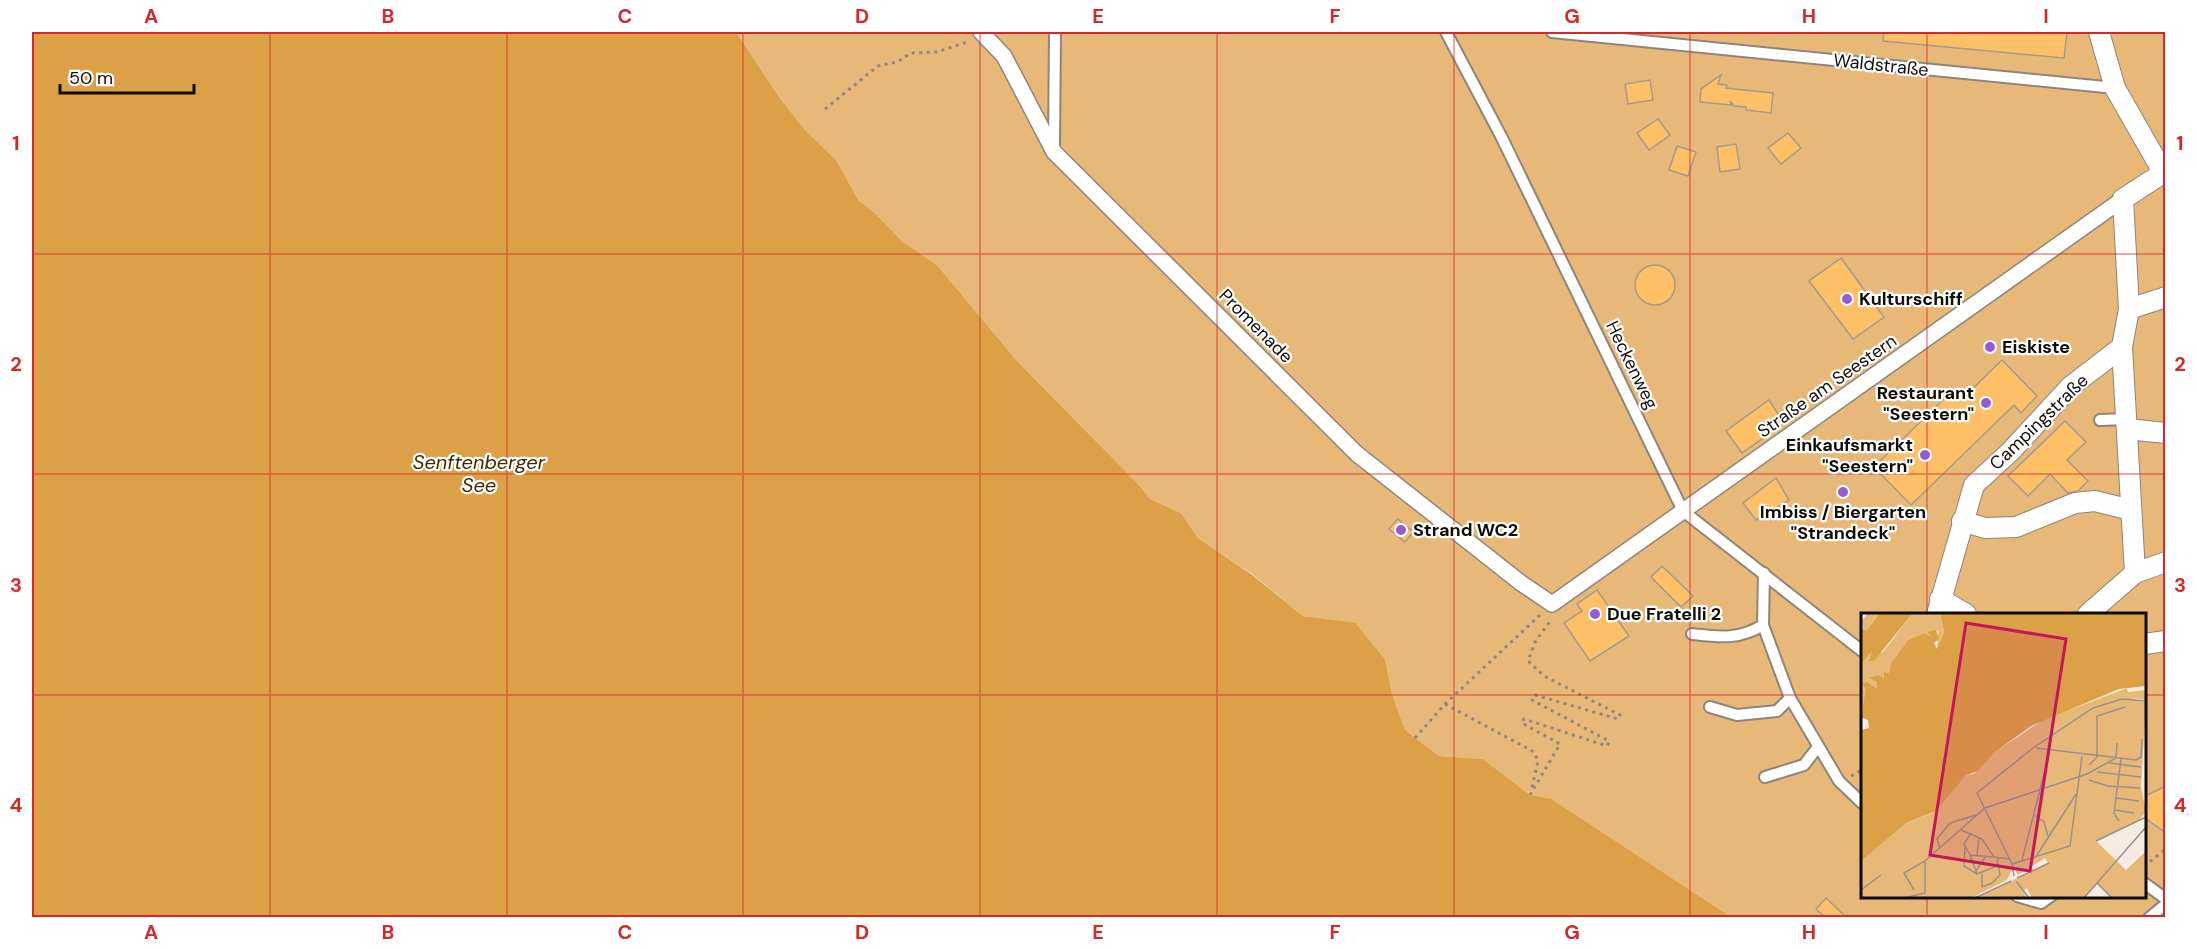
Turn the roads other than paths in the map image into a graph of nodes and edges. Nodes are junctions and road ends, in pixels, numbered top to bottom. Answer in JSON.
{"nodes":[{"id":1,"x":982,"y":32,"type":"edge"},
{"id":2,"x":1055,"y":32,"type":"edge"},
{"id":3,"x":1446,"y":32,"type":"edge"},
{"id":4,"x":1552,"y":32,"type":"edge"},
{"id":5,"x":1682,"y":32,"type":"edge"},
{"id":6,"x":2099,"y":32,"type":"edge"},
{"id":7,"x":1679,"y":44,"type":"junction"},
{"id":8,"x":2115,"y":88,"type":"junction"},
{"id":9,"x":1054,"y":152,"type":"junction"},
{"id":10,"x":2164,"y":172,"type":"edge"},
{"id":11,"x":2123,"y":199,"type":"junction"},
{"id":12,"x":2166,"y":297,"type":"edge"},
{"id":13,"x":2129,"y":309,"type":"junction"},
{"id":14,"x":2122,"y":347,"type":"junction"},
{"id":15,"x":2100,"y":420,"type":"dead end"},
{"id":16,"x":2126,"y":424,"type":"junction"},
{"id":17,"x":2166,"y":433,"type":"edge"},
{"id":18,"x":2132,"y":510,"type":"junction"},
{"id":19,"x":1683,"y":511,"type":"junction"},
{"id":20,"x":1962,"y":521,"type":"junction"},
{"id":21,"x":2166,"y":562,"type":"edge"},
{"id":22,"x":1764,"y":573,"type":"junction"},
{"id":23,"x":2135,"y":573,"type":"junction"},
{"id":24,"x":1938,"y":607,"type":"edge"},
{"id":25,"x":1552,"y":612,"type":"joint"},
{"id":26,"x":1959,"y":613,"type":"edge"},
{"id":27,"x":2090,"y":613,"type":"edge"},
{"id":28,"x":1763,"y":625,"type":"junction"},
{"id":29,"x":1692,"y":634,"type":"dead end"},
{"id":30,"x":2166,"y":641,"type":"edge"},
{"id":31,"x":2146,"y":644,"type":"edge"},
{"id":32,"x":1861,"y":649,"type":"edge"},
{"id":33,"x":1790,"y":698,"type":"junction"},
{"id":34,"x":1710,"y":707,"type":"dead end"},
{"id":35,"x":1817,"y":748,"type":"junction"},
{"id":36,"x":1766,"y":777,"type":"dead end"},
{"id":37,"x":1861,"y":801,"type":"edge"},
{"id":38,"x":2146,"y":884,"type":"edge"},
{"id":39,"x":2021,"y":898,"type":"edge"},
{"id":40,"x":2049,"y":898,"type":"edge"},
{"id":41,"x":2166,"y":899,"type":"edge"},
{"id":42,"x":2166,"y":904,"type":"edge"},
{"id":43,"x":2149,"y":918,"type":"edge"}],
"edges":[{"from":1,"to":9,"type":"street","name":"Promenade"},
{"from":2,"to":9,"type":"lane"},
{"from":3,"to":19,"type":"lane","name":"Heckenweg"},
{"from":4,"to":7,"type":"lane","name":"Waldstraße"},
{"from":5,"to":7,"type":"lane"},
{"from":6,"to":8,"type":"street"},
{"from":7,"to":8,"type":"lane","name":"Waldstraße"},
{"from":8,"to":10,"type":"street"},
{"from":9,"to":25,"type":"street","name":"Promenade"},
{"from":10,"to":11,"type":"street"},
{"from":11,"to":13,"type":"street"},
{"from":11,"to":19,"type":"street","name":"Straße am Seestern"},
{"from":12,"to":13,"type":"street"},
{"from":13,"to":14,"type":"street"},
{"from":14,"to":16,"type":"street"},
{"from":14,"to":20,"type":"street","name":"Campingstraße"},
{"from":15,"to":16,"type":"lane"},
{"from":16,"to":17,"type":"street"},
{"from":16,"to":18,"type":"street"},
{"from":18,"to":20,"type":"street"},
{"from":18,"to":23,"type":"street"},
{"from":19,"to":22,"type":"lane","name":"Heckenweg"},
{"from":19,"to":25,"type":"street","name":"Straße am Seestern"},
{"from":20,"to":24,"type":"street","name":"Campingstraße"},
{"from":21,"to":23,"type":"street"},
{"from":22,"to":28,"type":"lane"},
{"from":22,"to":32,"type":"lane","name":"Heckenweg"},
{"from":23,"to":27,"type":"street"},
{"from":24,"to":26,"type":"street"},
{"from":28,"to":29,"type":"lane"},
{"from":28,"to":33,"type":"lane"},
{"from":30,"to":31,"type":"street"},
{"from":33,"to":34,"type":"lane"},
{"from":33,"to":35,"type":"lane"},
{"from":35,"to":36,"type":"lane"},
{"from":35,"to":37,"type":"lane"},
{"from":38,"to":41,"type":"lane"},
{"from":39,"to":40,"type":"lane"},
{"from":42,"to":43,"type":"lane"}]}
